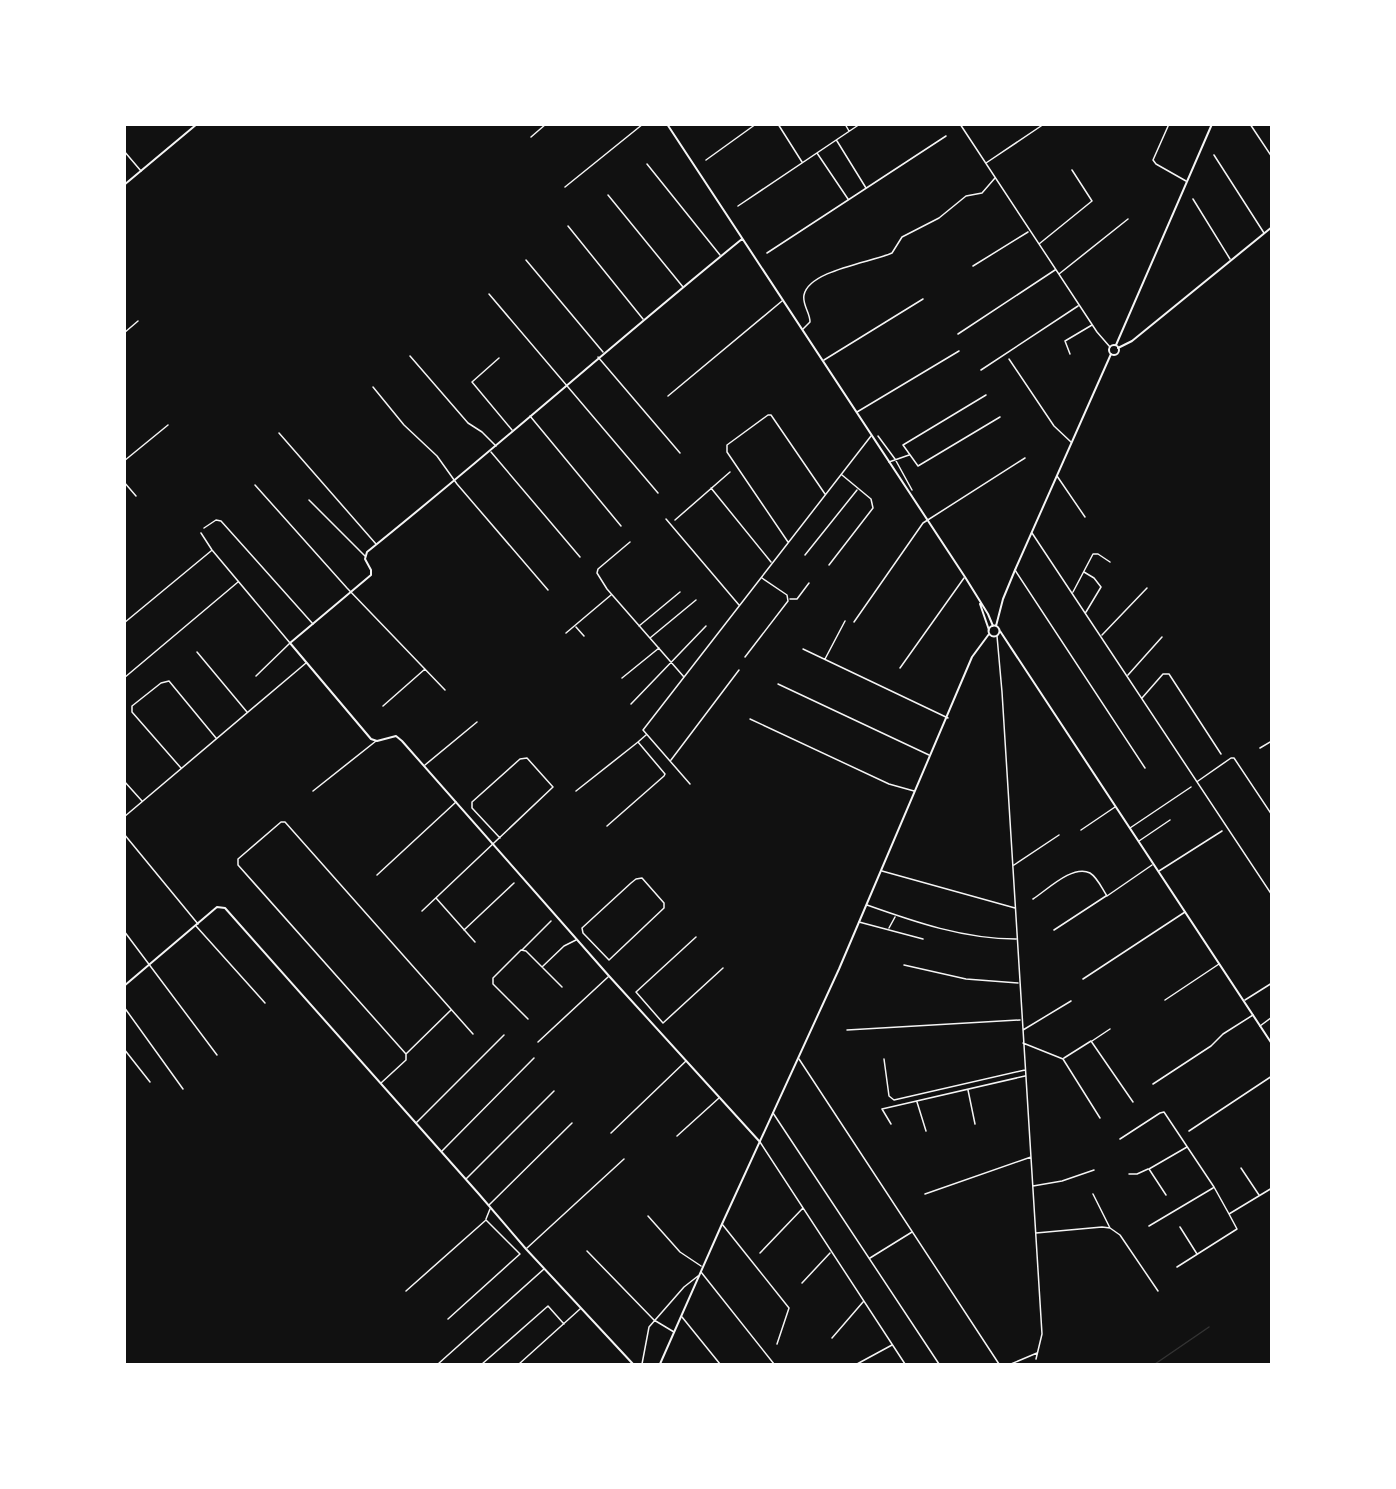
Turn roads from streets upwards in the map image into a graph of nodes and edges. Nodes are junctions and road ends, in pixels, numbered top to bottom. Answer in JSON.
{"nodes":[{"id":1,"x":197,"y":124,"type":"edge"},
{"id":2,"x":546,"y":124,"type":"edge"},
{"id":3,"x":643,"y":124,"type":"edge"},
{"id":4,"x":667,"y":124,"type":"edge"},
{"id":5,"x":756,"y":124,"type":"edge"},
{"id":6,"x":778,"y":124,"type":"edge"},
{"id":7,"x":844,"y":124,"type":"edge"},
{"id":8,"x":860,"y":124,"type":"edge"},
{"id":9,"x":960,"y":124,"type":"edge"},
{"id":10,"x":1044,"y":124,"type":"edge"},
{"id":11,"x":1169,"y":124,"type":"edge"},
{"id":12,"x":1212,"y":124,"type":"edge"},
{"id":13,"x":1250,"y":124,"type":"edge"},
{"id":14,"x":849,"y":132,"type":"junction"},
{"id":15,"x":946,"y":136,"type":"dead end"},
{"id":16,"x":531,"y":137,"type":"dead end"},
{"id":17,"x":837,"y":141,"type":"junction"},
{"id":18,"x":124,"y":151,"type":"edge"},
{"id":19,"x":817,"y":153,"type":"junction"},
{"id":20,"x":1214,"y":155,"type":"dead end"},
{"id":21,"x":1272,"y":157,"type":"edge"},
{"id":22,"x":706,"y":160,"type":"dead end"},
{"id":23,"x":802,"y":162,"type":"junction"},
{"id":24,"x":985,"y":163,"type":"junction"},
{"id":25,"x":647,"y":164,"type":"dead end"},
{"id":26,"x":1071,"y":170,"type":"dead end"},
{"id":27,"x":141,"y":171,"type":"junction"},
{"id":28,"x":995,"y":178,"type":"junction"},
{"id":29,"x":1186,"y":181,"type":"junction"},
{"id":30,"x":124,"y":185,"type":"edge"},
{"id":31,"x":565,"y":187,"type":"dead end"},
{"id":32,"x":866,"y":189,"type":"junction"},
{"id":33,"x":608,"y":195,"type":"dead end"},
{"id":34,"x":1193,"y":199,"type":"dead end"},
{"id":35,"x":848,"y":200,"type":"junction"},
{"id":36,"x":738,"y":206,"type":"dead end"},
{"id":37,"x":1128,"y":219,"type":"dead end"},
{"id":38,"x":568,"y":226,"type":"dead end"},
{"id":39,"x":1272,"y":227,"type":"edge"},
{"id":40,"x":1030,"y":231,"type":"junction"},
{"id":41,"x":1264,"y":233,"type":"junction"},
{"id":42,"x":742,"y":239,"type":"junction"},
{"id":43,"x":1039,"y":244,"type":"junction"},
{"id":44,"x":766,"y":253,"type":"dead end"},
{"id":45,"x":720,"y":256,"type":"junction"},
{"id":46,"x":526,"y":260,"type":"dead end"},
{"id":47,"x":1231,"y":260,"type":"junction"},
{"id":48,"x":973,"y":266,"type":"dead end"},
{"id":49,"x":1056,"y":270,"type":"junction"},
{"id":50,"x":1059,"y":274,"type":"junction"},
{"id":51,"x":683,"y":287,"type":"junction"},
{"id":52,"x":489,"y":294,"type":"dead end"},
{"id":53,"x":923,"y":299,"type":"dead end"},
{"id":54,"x":783,"y":300,"type":"junction"},
{"id":55,"x":1079,"y":305,"type":"junction"},
{"id":56,"x":643,"y":320,"type":"junction"},
{"id":57,"x":138,"y":321,"type":"dead end"},
{"id":58,"x":1092,"y":325,"type":"junction"},
{"id":59,"x":803,"y":329,"type":"junction"},
{"id":60,"x":124,"y":333,"type":"edge"},
{"id":61,"x":958,"y":334,"type":"dead end"},
{"id":62,"x":1110,"y":347,"type":"junction"},
{"id":63,"x":1117,"y":347,"type":"junction"},
{"id":64,"x":959,"y":351,"type":"dead end"},
{"id":65,"x":604,"y":353,"type":"junction"},
{"id":66,"x":1070,"y":354,"type":"dead end"},
{"id":67,"x":1111,"y":354,"type":"junction"},
{"id":68,"x":410,"y":356,"type":"dead end"},
{"id":69,"x":598,"y":357,"type":"junction"},
{"id":70,"x":499,"y":358,"type":"dead end"},
{"id":71,"x":1009,"y":359,"type":"dead end"},
{"id":72,"x":824,"y":361,"type":"junction"},
{"id":73,"x":981,"y":370,"type":"dead end"},
{"id":74,"x":566,"y":385,"type":"junction"},
{"id":75,"x":373,"y":387,"type":"dead end"},
{"id":76,"x":986,"y":395,"type":"dead end"},
{"id":77,"x":668,"y":396,"type":"dead end"},
{"id":78,"x":856,"y":413,"type":"junction"},
{"id":79,"x":529,"y":416,"type":"junction"},
{"id":80,"x":1000,"y":417,"type":"dead end"},
{"id":81,"x":168,"y":425,"type":"dead end"},
{"id":82,"x":513,"y":430,"type":"junction"},
{"id":83,"x":279,"y":433,"type":"dead end"},
{"id":84,"x":871,"y":435,"type":"junction"},
{"id":85,"x":878,"y":436,"type":"dead end"},
{"id":86,"x":1071,"y":442,"type":"junction"},
{"id":87,"x":496,"y":446,"type":"junction"},
{"id":88,"x":490,"y":451,"type":"junction"},
{"id":89,"x":680,"y":453,"type":"dead end"},
{"id":90,"x":910,"y":455,"type":"junction"},
{"id":91,"x":1025,"y":458,"type":"dead end"},
{"id":92,"x":895,"y":459,"type":"junction"},
{"id":93,"x":124,"y":461,"type":"edge"},
{"id":94,"x":889,"y":462,"type":"junction"},
{"id":95,"x":730,"y":472,"type":"dead end"},
{"id":96,"x":841,"y":475,"type":"junction"},
{"id":97,"x":1057,"y":476,"type":"junction"},
{"id":98,"x":455,"y":481,"type":"junction"},
{"id":99,"x":124,"y":483,"type":"edge"},
{"id":100,"x":255,"y":485,"type":"dead end"},
{"id":101,"x":711,"y":488,"type":"junction"},
{"id":102,"x":858,"y":489,"type":"junction"},
{"id":103,"x":912,"y":490,"type":"dead end"},
{"id":104,"x":658,"y":493,"type":"dead end"},
{"id":105,"x":825,"y":495,"type":"junction"},
{"id":106,"x":136,"y":496,"type":"dead end"},
{"id":107,"x":309,"y":500,"type":"dead end"},
{"id":108,"x":1085,"y":517,"type":"dead end"},
{"id":109,"x":666,"y":519,"type":"dead end"},
{"id":110,"x":927,"y":519,"type":"junction"},
{"id":111,"x":675,"y":520,"type":"dead end"},
{"id":112,"x":621,"y":526,"type":"dead end"},
{"id":113,"x":204,"y":528,"type":"dead end"},
{"id":114,"x":201,"y":533,"type":"dead end"},
{"id":115,"x":1032,"y":533,"type":"junction"},
{"id":116,"x":630,"y":542,"type":"dead end"},
{"id":117,"x":788,"y":542,"type":"junction"},
{"id":118,"x":376,"y":545,"type":"junction"},
{"id":119,"x":212,"y":550,"type":"junction"},
{"id":120,"x":805,"y":555,"type":"dead end"},
{"id":121,"x":365,"y":556,"type":"junction"},
{"id":122,"x":580,"y":557,"type":"dead end"},
{"id":123,"x":1110,"y":562,"type":"dead end"},
{"id":124,"x":772,"y":563,"type":"junction"},
{"id":125,"x":830,"y":565,"type":"dead end"},
{"id":126,"x":1015,"y":570,"type":"junction"},
{"id":127,"x":1084,"y":571,"type":"junction"},
{"id":128,"x":761,"y":577,"type":"junction"},
{"id":129,"x":965,"y":577,"type":"junction"},
{"id":130,"x":238,"y":582,"type":"junction"},
{"id":131,"x":809,"y":583,"type":"dead end"},
{"id":132,"x":1147,"y":588,"type":"dead end"},
{"id":133,"x":548,"y":590,"type":"dead end"},
{"id":134,"x":351,"y":592,"type":"junction"},
{"id":135,"x":680,"y":592,"type":"dead end"},
{"id":136,"x":1073,"y":592,"type":"junction"},
{"id":137,"x":612,"y":594,"type":"junction"},
{"id":138,"x":789,"y":599,"type":"junction"},
{"id":139,"x":696,"y":600,"type":"dead end"},
{"id":140,"x":980,"y":601,"type":"junction"},
{"id":141,"x":739,"y":605,"type":"junction"},
{"id":142,"x":1086,"y":613,"type":"junction"},
{"id":143,"x":845,"y":621,"type":"dead end"},
{"id":144,"x":854,"y":622,"type":"dead end"},
{"id":145,"x":124,"y":623,"type":"edge"},
{"id":146,"x":314,"y":624,"type":"junction"},
{"id":147,"x":575,"y":626,"type":"junction"},
{"id":148,"x":639,"y":626,"type":"junction"},
{"id":149,"x":706,"y":626,"type":"dead end"},
{"id":150,"x":994,"y":626,"type":"junction"},
{"id":151,"x":1000,"y":631,"type":"junction"},
{"id":152,"x":989,"y":632,"type":"junction"},
{"id":153,"x":566,"y":633,"type":"dead end"},
{"id":154,"x":584,"y":636,"type":"dead end"},
{"id":155,"x":997,"y":636,"type":"junction"},
{"id":156,"x":1101,"y":636,"type":"junction"},
{"id":157,"x":1162,"y":637,"type":"dead end"},
{"id":158,"x":650,"y":638,"type":"junction"},
{"id":159,"x":290,"y":643,"type":"junction"},
{"id":160,"x":659,"y":648,"type":"junction"},
{"id":161,"x":803,"y":649,"type":"dead end"},
{"id":162,"x":197,"y":652,"type":"dead end"},
{"id":163,"x":745,"y":657,"type":"dead end"},
{"id":164,"x":825,"y":659,"type":"junction"},
{"id":165,"x":307,"y":663,"type":"junction"},
{"id":166,"x":670,"y":663,"type":"junction"},
{"id":167,"x":900,"y":668,"type":"dead end"},
{"id":168,"x":425,"y":669,"type":"junction"},
{"id":169,"x":739,"y":670,"type":"dead end"},
{"id":170,"x":256,"y":676,"type":"dead end"},
{"id":171,"x":1127,"y":676,"type":"junction"},
{"id":172,"x":684,"y":677,"type":"junction"},
{"id":173,"x":124,"y":678,"type":"edge"},
{"id":174,"x":622,"y":678,"type":"dead end"},
{"id":175,"x":777,"y":684,"type":"dead end"},
{"id":176,"x":445,"y":690,"type":"dead end"},
{"id":177,"x":1142,"y":698,"type":"junction"},
{"id":178,"x":631,"y":704,"type":"dead end"},
{"id":179,"x":383,"y":706,"type":"dead end"},
{"id":180,"x":247,"y":713,"type":"junction"},
{"id":181,"x":948,"y":718,"type":"junction"},
{"id":182,"x":750,"y":719,"type":"dead end"},
{"id":183,"x":477,"y":722,"type":"dead end"},
{"id":184,"x":647,"y":734,"type":"junction"},
{"id":185,"x":216,"y":739,"type":"junction"},
{"id":186,"x":377,"y":741,"type":"junction"},
{"id":187,"x":1272,"y":741,"type":"edge"},
{"id":188,"x":638,"y":742,"type":"junction"},
{"id":189,"x":1260,"y":748,"type":"dead end"},
{"id":190,"x":1221,"y":754,"type":"dead end"},
{"id":191,"x":930,"y":756,"type":"junction"},
{"id":192,"x":671,"y":760,"type":"junction"},
{"id":193,"x":425,"y":765,"type":"junction"},
{"id":194,"x":1145,"y":768,"type":"dead end"},
{"id":195,"x":181,"y":769,"type":"junction"},
{"id":196,"x":124,"y":781,"type":"edge"},
{"id":197,"x":1197,"y":782,"type":"junction"},
{"id":198,"x":690,"y":784,"type":"dead end"},
{"id":199,"x":1191,"y":787,"type":"dead end"},
{"id":200,"x":313,"y":791,"type":"dead end"},
{"id":201,"x":576,"y":791,"type":"dead end"},
{"id":202,"x":916,"y":792,"type":"junction"},
{"id":203,"x":143,"y":801,"type":"junction"},
{"id":204,"x":456,"y":802,"type":"junction"},
{"id":205,"x":1116,"y":807,"type":"junction"},
{"id":206,"x":1272,"y":815,"type":"edge"},
{"id":207,"x":124,"y":817,"type":"edge"},
{"id":208,"x":1170,"y":820,"type":"dead end"},
{"id":209,"x":607,"y":826,"type":"dead end"},
{"id":210,"x":1130,"y":828,"type":"junction"},
{"id":211,"x":1081,"y":830,"type":"dead end"},
{"id":212,"x":1222,"y":831,"type":"dead end"},
{"id":213,"x":124,"y":834,"type":"edge"},
{"id":214,"x":1059,"y":835,"type":"dead end"},
{"id":215,"x":500,"y":838,"type":"junction"},
{"id":216,"x":1138,"y":842,"type":"junction"},
{"id":217,"x":494,"y":845,"type":"junction"},
{"id":218,"x":1153,"y":864,"type":"junction"},
{"id":219,"x":1013,"y":865,"type":"junction"},
{"id":220,"x":881,"y":870,"type":"junction"},
{"id":221,"x":1158,"y":871,"type":"junction"},
{"id":222,"x":377,"y":875,"type":"dead end"},
{"id":223,"x":514,"y":883,"type":"dead end"},
{"id":224,"x":1272,"y":895,"type":"edge"},
{"id":225,"x":1107,"y":896,"type":"junction"},
{"id":226,"x":435,"y":897,"type":"junction"},
{"id":227,"x":1033,"y":899,"type":"dead end"},
{"id":228,"x":866,"y":905,"type":"junction"},
{"id":229,"x":1016,"y":908,"type":"junction"},
{"id":230,"x":422,"y":911,"type":"dead end"},
{"id":231,"x":1185,"y":912,"type":"junction"},
{"id":232,"x":895,"y":916,"type":"junction"},
{"id":233,"x":551,"y":921,"type":"dead end"},
{"id":234,"x":858,"y":922,"type":"junction"},
{"id":235,"x":197,"y":925,"type":"junction"},
{"id":236,"x":464,"y":930,"type":"junction"},
{"id":237,"x":888,"y":930,"type":"junction"},
{"id":238,"x":1054,"y":930,"type":"dead end"},
{"id":239,"x":124,"y":931,"type":"edge"},
{"id":240,"x":696,"y":937,"type":"dead end"},
{"id":241,"x":923,"y":939,"type":"dead end"},
{"id":242,"x":1017,"y":939,"type":"junction"},
{"id":243,"x":577,"y":940,"type":"junction"},
{"id":244,"x":475,"y":942,"type":"dead end"},
{"id":245,"x":594,"y":944,"type":"junction"},
{"id":246,"x":521,"y":950,"type":"junction"},
{"id":247,"x":586,"y":951,"type":"junction"},
{"id":248,"x":1219,"y":964,"type":"junction"},
{"id":249,"x":148,"y":965,"type":"junction"},
{"id":250,"x":904,"y":965,"type":"dead end"},
{"id":251,"x":542,"y":967,"type":"junction"},
{"id":252,"x":723,"y":968,"type":"dead end"},
{"id":253,"x":609,"y":976,"type":"junction"},
{"id":254,"x":1083,"y":980,"type":"dead end"},
{"id":255,"x":1020,"y":983,"type":"junction"},
{"id":256,"x":1272,"y":983,"type":"edge"},
{"id":257,"x":124,"y":986,"type":"edge"},
{"id":258,"x":562,"y":987,"type":"dead end"},
{"id":259,"x":1165,"y":1000,"type":"dead end"},
{"id":260,"x":1071,"y":1001,"type":"dead end"},
{"id":261,"x":1244,"y":1001,"type":"junction"},
{"id":262,"x":265,"y":1003,"type":"dead end"},
{"id":263,"x":124,"y":1007,"type":"edge"},
{"id":264,"x":649,"y":1007,"type":"junction"},
{"id":265,"x":451,"y":1010,"type":"junction"},
{"id":266,"x":644,"y":1015,"type":"junction"},
{"id":267,"x":1253,"y":1015,"type":"junction"},
{"id":268,"x":1272,"y":1017,"type":"edge"},
{"id":269,"x":528,"y":1019,"type":"dead end"},
{"id":270,"x":1022,"y":1020,"type":"junction"},
{"id":271,"x":1260,"y":1026,"type":"junction"},
{"id":272,"x":1110,"y":1029,"type":"dead end"},
{"id":273,"x":847,"y":1030,"type":"dead end"},
{"id":274,"x":1022,"y":1030,"type":"junction"},
{"id":275,"x":473,"y":1034,"type":"dead end"},
{"id":276,"x":504,"y":1035,"type":"dead end"},
{"id":277,"x":1091,"y":1041,"type":"junction"},
{"id":278,"x":538,"y":1042,"type":"dead end"},
{"id":279,"x":1023,"y":1043,"type":"junction"},
{"id":280,"x":1272,"y":1044,"type":"edge"},
{"id":281,"x":124,"y":1049,"type":"edge"},
{"id":282,"x":217,"y":1054,"type":"dead end"},
{"id":283,"x":406,"y":1054,"type":"junction"},
{"id":284,"x":798,"y":1057,"type":"junction"},
{"id":285,"x":534,"y":1058,"type":"dead end"},
{"id":286,"x":884,"y":1059,"type":"dead end"},
{"id":287,"x":1063,"y":1059,"type":"junction"},
{"id":288,"x":684,"y":1063,"type":"junction"},
{"id":289,"x":1025,"y":1070,"type":"junction"},
{"id":290,"x":1025,"y":1076,"type":"junction"},
{"id":291,"x":1272,"y":1076,"type":"edge"},
{"id":292,"x":150,"y":1082,"type":"dead end"},
{"id":293,"x":380,"y":1084,"type":"junction"},
{"id":294,"x":1153,"y":1084,"type":"dead end"},
{"id":295,"x":183,"y":1089,"type":"dead end"},
{"id":296,"x":968,"y":1089,"type":"junction"},
{"id":297,"x":554,"y":1091,"type":"dead end"},
{"id":298,"x":719,"y":1097,"type":"junction"},
{"id":299,"x":917,"y":1101,"type":"junction"},
{"id":300,"x":1133,"y":1102,"type":"dead end"},
{"id":301,"x":774,"y":1113,"type":"junction"},
{"id":302,"x":1100,"y":1118,"type":"dead end"},
{"id":303,"x":416,"y":1123,"type":"junction"},
{"id":304,"x":572,"y":1123,"type":"dead end"},
{"id":305,"x":891,"y":1124,"type":"dead end"},
{"id":306,"x":975,"y":1124,"type":"dead end"},
{"id":307,"x":926,"y":1131,"type":"dead end"},
{"id":308,"x":1189,"y":1131,"type":"dead end"},
{"id":309,"x":611,"y":1133,"type":"dead end"},
{"id":310,"x":677,"y":1136,"type":"dead end"},
{"id":311,"x":1119,"y":1139,"type":"dead end"},
{"id":312,"x":760,"y":1142,"type":"junction"},
{"id":313,"x":1187,"y":1147,"type":"junction"},
{"id":314,"x":441,"y":1152,"type":"junction"},
{"id":315,"x":1031,"y":1157,"type":"junction"},
{"id":316,"x":624,"y":1159,"type":"dead end"},
{"id":317,"x":1240,"y":1168,"type":"dead end"},
{"id":318,"x":1149,"y":1169,"type":"junction"},
{"id":319,"x":1094,"y":1170,"type":"dead end"},
{"id":320,"x":1129,"y":1174,"type":"dead end"},
{"id":321,"x":465,"y":1179,"type":"junction"},
{"id":322,"x":1032,"y":1186,"type":"junction"},
{"id":323,"x":1214,"y":1187,"type":"junction"},
{"id":324,"x":1272,"y":1188,"type":"edge"},
{"id":325,"x":925,"y":1194,"type":"dead end"},
{"id":326,"x":1093,"y":1194,"type":"dead end"},
{"id":327,"x":1166,"y":1195,"type":"dead end"},
{"id":328,"x":1259,"y":1196,"type":"junction"},
{"id":329,"x":489,"y":1206,"type":"junction"},
{"id":330,"x":803,"y":1208,"type":"junction"},
{"id":331,"x":1229,"y":1214,"type":"junction"},
{"id":332,"x":648,"y":1216,"type":"dead end"},
{"id":333,"x":486,"y":1220,"type":"junction"},
{"id":334,"x":722,"y":1224,"type":"junction"},
{"id":335,"x":1149,"y":1226,"type":"dead end"},
{"id":336,"x":1179,"y":1227,"type":"dead end"},
{"id":337,"x":1110,"y":1228,"type":"junction"},
{"id":338,"x":912,"y":1232,"type":"junction"},
{"id":339,"x":1035,"y":1233,"type":"junction"},
{"id":340,"x":526,"y":1250,"type":"junction"},
{"id":341,"x":588,"y":1251,"type":"dead end"},
{"id":342,"x":831,"y":1252,"type":"junction"},
{"id":343,"x":760,"y":1253,"type":"dead end"},
{"id":344,"x":1197,"y":1254,"type":"junction"},
{"id":345,"x":869,"y":1259,"type":"junction"},
{"id":346,"x":1176,"y":1267,"type":"dead end"},
{"id":347,"x":703,"y":1268,"type":"junction"},
{"id":348,"x":544,"y":1269,"type":"junction"},
{"id":349,"x":701,"y":1273,"type":"junction"},
{"id":350,"x":802,"y":1283,"type":"dead end"},
{"id":351,"x":406,"y":1291,"type":"dead end"},
{"id":352,"x":1158,"y":1291,"type":"dead end"},
{"id":353,"x":864,"y":1301,"type":"junction"},
{"id":354,"x":581,"y":1309,"type":"junction"},
{"id":355,"x":682,"y":1317,"type":"junction"},
{"id":356,"x":448,"y":1319,"type":"dead end"},
{"id":357,"x":654,"y":1320,"type":"junction"},
{"id":358,"x":564,"y":1324,"type":"junction"},
{"id":359,"x":675,"y":1333,"type":"junction"},
{"id":360,"x":832,"y":1338,"type":"dead end"},
{"id":361,"x":777,"y":1344,"type":"dead end"},
{"id":362,"x":892,"y":1345,"type":"junction"},
{"id":363,"x":1039,"y":1352,"type":"junction"},
{"id":364,"x":1036,"y":1359,"type":"dead end"},
{"id":365,"x":438,"y":1365,"type":"edge"},
{"id":366,"x":482,"y":1365,"type":"edge"},
{"id":367,"x":519,"y":1365,"type":"edge"},
{"id":368,"x":633,"y":1365,"type":"edge"},
{"id":369,"x":642,"y":1365,"type":"edge"},
{"id":370,"x":660,"y":1365,"type":"edge"},
{"id":371,"x":720,"y":1365,"type":"edge"},
{"id":372,"x":774,"y":1365,"type":"edge"},
{"id":373,"x":857,"y":1365,"type":"edge"},
{"id":374,"x":905,"y":1365,"type":"edge"},
{"id":375,"x":939,"y":1365,"type":"edge"},
{"id":376,"x":999,"y":1365,"type":"edge"},
{"id":377,"x":1011,"y":1365,"type":"edge"}],
"edges":[{"from":1,"to":27,"type":"street"},
{"from":2,"to":16,"type":"street"},
{"from":3,"to":31,"type":"street"},
{"from":4,"to":42,"type":"street"},
{"from":5,"to":22,"type":"street"},
{"from":6,"to":23,"type":"street"},
{"from":7,"to":14,"type":"street"},
{"from":8,"to":14,"type":"street"},
{"from":9,"to":24,"type":"street"},
{"from":10,"to":24,"type":"street"},
{"from":11,"to":29,"type":"street"},
{"from":12,"to":29,"type":"street"},
{"from":13,"to":21,"type":"street"},
{"from":14,"to":17,"type":"street"},
{"from":15,"to":32,"type":"street"},
{"from":17,"to":19,"type":"street"},
{"from":17,"to":32,"type":"street"},
{"from":18,"to":27,"type":"street"},
{"from":19,"to":23,"type":"street"},
{"from":19,"to":35,"type":"street"},
{"from":20,"to":41,"type":"street"},
{"from":23,"to":36,"type":"street"},
{"from":24,"to":28,"type":"street"},
{"from":25,"to":45,"type":"street"},
{"from":26,"to":43,"type":"street"},
{"from":27,"to":30,"type":"street"},
{"from":28,"to":40,"type":"street"},
{"from":28,"to":59,"type":"street"},
{"from":29,"to":63,"type":"street"},
{"from":32,"to":35,"type":"street"},
{"from":33,"to":51,"type":"street"},
{"from":34,"to":47,"type":"street"},
{"from":35,"to":44,"type":"street"},
{"from":37,"to":50,"type":"street"},
{"from":38,"to":56,"type":"street"},
{"from":39,"to":41,"type":"street"},
{"from":40,"to":43,"type":"street"},
{"from":40,"to":48,"type":"street"},
{"from":41,"to":47,"type":"street"},
{"from":42,"to":45,"type":"street"},
{"from":42,"to":54,"type":"street"},
{"from":43,"to":49,"type":"street"},
{"from":45,"to":51,"type":"street"},
{"from":46,"to":65,"type":"street"},
{"from":47,"to":63,"type":"street"},
{"from":49,"to":50,"type":"street"},
{"from":49,"to":61,"type":"street"},
{"from":50,"to":55,"type":"street"},
{"from":51,"to":56,"type":"street"},
{"from":52,"to":74,"type":"street"},
{"from":53,"to":72,"type":"street"},
{"from":54,"to":59,"type":"street"},
{"from":54,"to":77,"type":"street"},
{"from":55,"to":58,"type":"street"},
{"from":55,"to":73,"type":"street"},
{"from":56,"to":65,"type":"street"},
{"from":57,"to":60,"type":"street"},
{"from":58,"to":62,"type":"street"},
{"from":58,"to":66,"type":"street"},
{"from":59,"to":72,"type":"street"},
{"from":62,"to":63,"type":"street"},
{"from":62,"to":67,"type":"street"},
{"from":63,"to":67,"type":"street"},
{"from":64,"to":78,"type":"street"},
{"from":65,"to":69,"type":"street"},
{"from":67,"to":86,"type":"street"},
{"from":68,"to":87,"type":"street"},
{"from":69,"to":74,"type":"street"},
{"from":69,"to":89,"type":"street"},
{"from":70,"to":82,"type":"street"},
{"from":71,"to":86,"type":"street"},
{"from":72,"to":78,"type":"street"},
{"from":74,"to":79,"type":"street"},
{"from":74,"to":104,"type":"street"},
{"from":75,"to":98,"type":"street"},
{"from":76,"to":90,"type":"street"},
{"from":78,"to":84,"type":"street"},
{"from":79,"to":82,"type":"street"},
{"from":79,"to":112,"type":"street"},
{"from":80,"to":90,"type":"street"},
{"from":81,"to":93,"type":"street"},
{"from":82,"to":87,"type":"street"},
{"from":83,"to":118,"type":"street"},
{"from":84,"to":94,"type":"street"},
{"from":84,"to":96,"type":"street"},
{"from":85,"to":92,"type":"street"},
{"from":86,"to":97,"type":"street"},
{"from":87,"to":88,"type":"street"},
{"from":88,"to":98,"type":"street"},
{"from":88,"to":122,"type":"street"},
{"from":90,"to":92,"type":"street"},
{"from":91,"to":110,"type":"street"},
{"from":92,"to":94,"type":"street"},
{"from":92,"to":103,"type":"street"},
{"from":94,"to":110,"type":"street"},
{"from":95,"to":101,"type":"street"},
{"from":96,"to":102,"type":"street"},
{"from":96,"to":105,"type":"street"},
{"from":97,"to":108,"type":"street"},
{"from":97,"to":115,"type":"street"},
{"from":98,"to":118,"type":"street"},
{"from":98,"to":133,"type":"street"},
{"from":99,"to":106,"type":"street"},
{"from":100,"to":134,"type":"street"},
{"from":101,"to":111,"type":"street"},
{"from":101,"to":124,"type":"street"},
{"from":102,"to":120,"type":"street"},
{"from":102,"to":125,"type":"street"},
{"from":105,"to":117,"type":"street"},
{"from":105,"to":117,"type":"street"},
{"from":107,"to":121,"type":"street"},
{"from":109,"to":141,"type":"street"},
{"from":110,"to":129,"type":"street"},
{"from":110,"to":144,"type":"street"},
{"from":113,"to":146,"type":"street"},
{"from":114,"to":119,"type":"street"},
{"from":115,"to":126,"type":"street"},
{"from":115,"to":136,"type":"street"},
{"from":116,"to":137,"type":"street"},
{"from":117,"to":124,"type":"street"},
{"from":118,"to":121,"type":"street"},
{"from":119,"to":130,"type":"street"},
{"from":119,"to":145,"type":"street"},
{"from":121,"to":134,"type":"street"},
{"from":123,"to":127,"type":"street"},
{"from":124,"to":128,"type":"street"},
{"from":126,"to":150,"type":"street"},
{"from":126,"to":194,"type":"street"},
{"from":127,"to":136,"type":"street"},
{"from":127,"to":142,"type":"street"},
{"from":128,"to":138,"type":"street"},
{"from":128,"to":141,"type":"street"},
{"from":129,"to":140,"type":"street"},
{"from":129,"to":167,"type":"street"},
{"from":130,"to":159,"type":"street"},
{"from":130,"to":173,"type":"street"},
{"from":131,"to":138,"type":"street"},
{"from":132,"to":156,"type":"street"},
{"from":134,"to":146,"type":"street"},
{"from":134,"to":168,"type":"street"},
{"from":135,"to":148,"type":"street"},
{"from":136,"to":142,"type":"street"},
{"from":137,"to":147,"type":"street"},
{"from":137,"to":148,"type":"street"},
{"from":138,"to":163,"type":"street"},
{"from":139,"to":158,"type":"street"},
{"from":140,"to":150,"type":"street"},
{"from":140,"to":152,"type":"street"},
{"from":141,"to":172,"type":"street"},
{"from":142,"to":156,"type":"street"},
{"from":143,"to":164,"type":"street"},
{"from":146,"to":159,"type":"street"},
{"from":147,"to":153,"type":"street"},
{"from":147,"to":154,"type":"street"},
{"from":148,"to":158,"type":"street"},
{"from":149,"to":166,"type":"street"},
{"from":150,"to":151,"type":"street"},
{"from":150,"to":152,"type":"street"},
{"from":151,"to":155,"type":"street"},
{"from":151,"to":205,"type":"street"},
{"from":152,"to":155,"type":"street"},
{"from":152,"to":181,"type":"street"},
{"from":155,"to":219,"type":"street"},
{"from":156,"to":171,"type":"street"},
{"from":157,"to":171,"type":"street"},
{"from":158,"to":160,"type":"street"},
{"from":159,"to":165,"type":"street"},
{"from":159,"to":170,"type":"street"},
{"from":160,"to":166,"type":"street"},
{"from":160,"to":174,"type":"street"},
{"from":161,"to":164,"type":"street"},
{"from":162,"to":180,"type":"street"},
{"from":164,"to":181,"type":"street"},
{"from":165,"to":180,"type":"street"},
{"from":165,"to":186,"type":"street"},
{"from":166,"to":172,"type":"street"},
{"from":166,"to":178,"type":"street"},
{"from":168,"to":176,"type":"street"},
{"from":168,"to":179,"type":"street"},
{"from":169,"to":192,"type":"street"},
{"from":171,"to":177,"type":"street"},
{"from":172,"to":184,"type":"street"},
{"from":175,"to":191,"type":"street"},
{"from":177,"to":190,"type":"street"},
{"from":177,"to":197,"type":"street"},
{"from":180,"to":185,"type":"street"},
{"from":181,"to":191,"type":"street"},
{"from":182,"to":202,"type":"street"},
{"from":183,"to":193,"type":"street"},
{"from":184,"to":188,"type":"street"},
{"from":184,"to":192,"type":"street"},
{"from":185,"to":195,"type":"street"},
{"from":185,"to":195,"type":"street"},
{"from":186,"to":193,"type":"street"},
{"from":186,"to":200,"type":"street"},
{"from":187,"to":189,"type":"street"},
{"from":188,"to":201,"type":"street"},
{"from":188,"to":209,"type":"street"},
{"from":191,"to":202,"type":"street"},
{"from":192,"to":198,"type":"street"},
{"from":193,"to":204,"type":"street"},
{"from":195,"to":203,"type":"street"},
{"from":196,"to":203,"type":"street"},
{"from":197,"to":206,"type":"street"},
{"from":197,"to":224,"type":"street"},
{"from":199,"to":210,"type":"street"},
{"from":202,"to":220,"type":"street"},
{"from":203,"to":207,"type":"street"},
{"from":204,"to":217,"type":"street"},
{"from":204,"to":222,"type":"street"},
{"from":205,"to":210,"type":"street"},
{"from":205,"to":211,"type":"street"},
{"from":208,"to":216,"type":"street"},
{"from":210,"to":216,"type":"street"},
{"from":212,"to":221,"type":"street"},
{"from":213,"to":235,"type":"street"},
{"from":214,"to":219,"type":"street"},
{"from":215,"to":215,"type":"street"},
{"from":215,"to":217,"type":"street"},
{"from":216,"to":218,"type":"street"},
{"from":217,"to":226,"type":"street"},
{"from":217,"to":243,"type":"street"},
{"from":218,"to":221,"type":"street"},
{"from":218,"to":225,"type":"street"},
{"from":219,"to":229,"type":"street"},
{"from":220,"to":228,"type":"street"},
{"from":220,"to":229,"type":"street"},
{"from":221,"to":231,"type":"street"},
{"from":223,"to":236,"type":"street"},
{"from":225,"to":227,"type":"street"},
{"from":225,"to":238,"type":"street"},
{"from":226,"to":230,"type":"street"},
{"from":226,"to":236,"type":"street"},
{"from":228,"to":232,"type":"street"},
{"from":228,"to":234,"type":"street"},
{"from":229,"to":242,"type":"street"},
{"from":231,"to":248,"type":"street"},
{"from":231,"to":254,"type":"street"},
{"from":232,"to":237,"type":"street"},
{"from":232,"to":242,"type":"street"},
{"from":233,"to":246,"type":"street"},
{"from":234,"to":237,"type":"street"},
{"from":234,"to":284,"type":"street"},
{"from":235,"to":249,"type":"street"},
{"from":235,"to":262,"type":"street"},
{"from":235,"to":293,"type":"street"},
{"from":236,"to":244,"type":"street"},
{"from":237,"to":241,"type":"street"},
{"from":239,"to":249,"type":"street"},
{"from":240,"to":264,"type":"street"},
{"from":242,"to":255,"type":"street"},
{"from":243,"to":247,"type":"street"},
{"from":243,"to":251,"type":"street"},
{"from":245,"to":245,"type":"street"},
{"from":245,"to":247,"type":"street"},
{"from":246,"to":251,"type":"street"},
{"from":246,"to":269,"type":"street"},
{"from":247,"to":253,"type":"street"},
{"from":248,"to":259,"type":"street"},
{"from":248,"to":261,"type":"street"},
{"from":249,"to":257,"type":"street"},
{"from":249,"to":282,"type":"street"},
{"from":250,"to":255,"type":"street"},
{"from":251,"to":258,"type":"street"},
{"from":252,"to":264,"type":"street"},
{"from":253,"to":266,"type":"street"},
{"from":253,"to":278,"type":"street"},
{"from":255,"to":270,"type":"street"},
{"from":256,"to":261,"type":"street"},
{"from":260,"to":274,"type":"street"},
{"from":261,"to":267,"type":"street"},
{"from":263,"to":295,"type":"street"},
{"from":264,"to":266,"type":"street"},
{"from":265,"to":275,"type":"street"},
{"from":265,"to":283,"type":"street"},
{"from":265,"to":283,"type":"street"},
{"from":266,"to":288,"type":"street"},
{"from":267,"to":271,"type":"street"},
{"from":267,"to":294,"type":"street"},
{"from":268,"to":271,"type":"street"},
{"from":270,"to":273,"type":"street"},
{"from":270,"to":274,"type":"street"},
{"from":271,"to":280,"type":"street"},
{"from":272,"to":277,"type":"street"},
{"from":274,"to":279,"type":"street"},
{"from":276,"to":303,"type":"street"},
{"from":277,"to":287,"type":"street"},
{"from":277,"to":300,"type":"street"},
{"from":279,"to":287,"type":"street"},
{"from":279,"to":289,"type":"street"},
{"from":281,"to":292,"type":"street"},
{"from":283,"to":293,"type":"street"},
{"from":284,"to":301,"type":"street"},
{"from":284,"to":338,"type":"street"},
{"from":285,"to":314,"type":"street"},
{"from":286,"to":289,"type":"street"},
{"from":287,"to":302,"type":"street"},
{"from":288,"to":298,"type":"street"},
{"from":288,"to":309,"type":"street"},
{"from":289,"to":290,"type":"street"},
{"from":290,"to":296,"type":"street"},
{"from":290,"to":315,"type":"street"},
{"from":291,"to":308,"type":"street"},
{"from":293,"to":303,"type":"street"},
{"from":296,"to":299,"type":"street"},
{"from":296,"to":306,"type":"street"},
{"from":297,"to":321,"type":"street"},
{"from":298,"to":310,"type":"street"},
{"from":298,"to":312,"type":"street"},
{"from":299,"to":305,"type":"street"},
{"from":299,"to":307,"type":"street"},
{"from":301,"to":312,"type":"street"},
{"from":301,"to":345,"type":"street"},
{"from":303,"to":314,"type":"street"},
{"from":304,"to":329,"type":"street"},
{"from":311,"to":313,"type":"street"},
{"from":312,"to":330,"type":"street"},
{"from":312,"to":334,"type":"street"},
{"from":313,"to":318,"type":"street"},
{"from":313,"to":323,"type":"street"},
{"from":314,"to":321,"type":"street"},
{"from":315,"to":322,"type":"street"},
{"from":315,"to":325,"type":"street"},
{"from":316,"to":340,"type":"street"},
{"from":317,"to":328,"type":"street"},
{"from":318,"to":320,"type":"street"},
{"from":318,"to":327,"type":"street"},
{"from":319,"to":322,"type":"street"},
{"from":321,"to":329,"type":"street"},
{"from":322,"to":339,"type":"street"},
{"from":323,"to":331,"type":"street"},
{"from":323,"to":335,"type":"street"},
{"from":324,"to":328,"type":"street"},
{"from":326,"to":337,"type":"street"},
{"from":328,"to":331,"type":"street"},
{"from":329,"to":333,"type":"street"},
{"from":329,"to":340,"type":"street"},
{"from":330,"to":342,"type":"street"},
{"from":330,"to":343,"type":"street"},
{"from":331,"to":344,"type":"street"},
{"from":332,"to":347,"type":"street"},
{"from":333,"to":351,"type":"street"},
{"from":333,"to":356,"type":"street"},
{"from":334,"to":347,"type":"street"},
{"from":334,"to":361,"type":"street"},
{"from":336,"to":344,"type":"street"},
{"from":337,"to":339,"type":"street"},
{"from":337,"to":352,"type":"street"},
{"from":338,"to":345,"type":"street"},
{"from":338,"to":376,"type":"street"},
{"from":339,"to":363,"type":"street"},
{"from":340,"to":348,"type":"street"},
{"from":341,"to":357,"type":"street"},
{"from":342,"to":350,"type":"street"},
{"from":342,"to":353,"type":"street"},
{"from":344,"to":346,"type":"street"},
{"from":345,"to":375,"type":"street"},
{"from":347,"to":349,"type":"street"},
{"from":348,"to":354,"type":"street"},
{"from":348,"to":365,"type":"street"},
{"from":349,"to":355,"type":"street"},
{"from":349,"to":357,"type":"street"},
{"from":349,"to":372,"type":"street"},
{"from":353,"to":360,"type":"street"},
{"from":353,"to":362,"type":"street"},
{"from":354,"to":358,"type":"street"},
{"from":354,"to":368,"type":"street"},
{"from":355,"to":359,"type":"street"},
{"from":355,"to":371,"type":"street"},
{"from":357,"to":359,"type":"street"},
{"from":357,"to":369,"type":"street"},
{"from":358,"to":366,"type":"street"},
{"from":358,"to":367,"type":"street"},
{"from":359,"to":370,"type":"street"},
{"from":362,"to":373,"type":"street"},
{"from":362,"to":374,"type":"street"},
{"from":363,"to":364,"type":"street"},
{"from":363,"to":377,"type":"street"}]}
